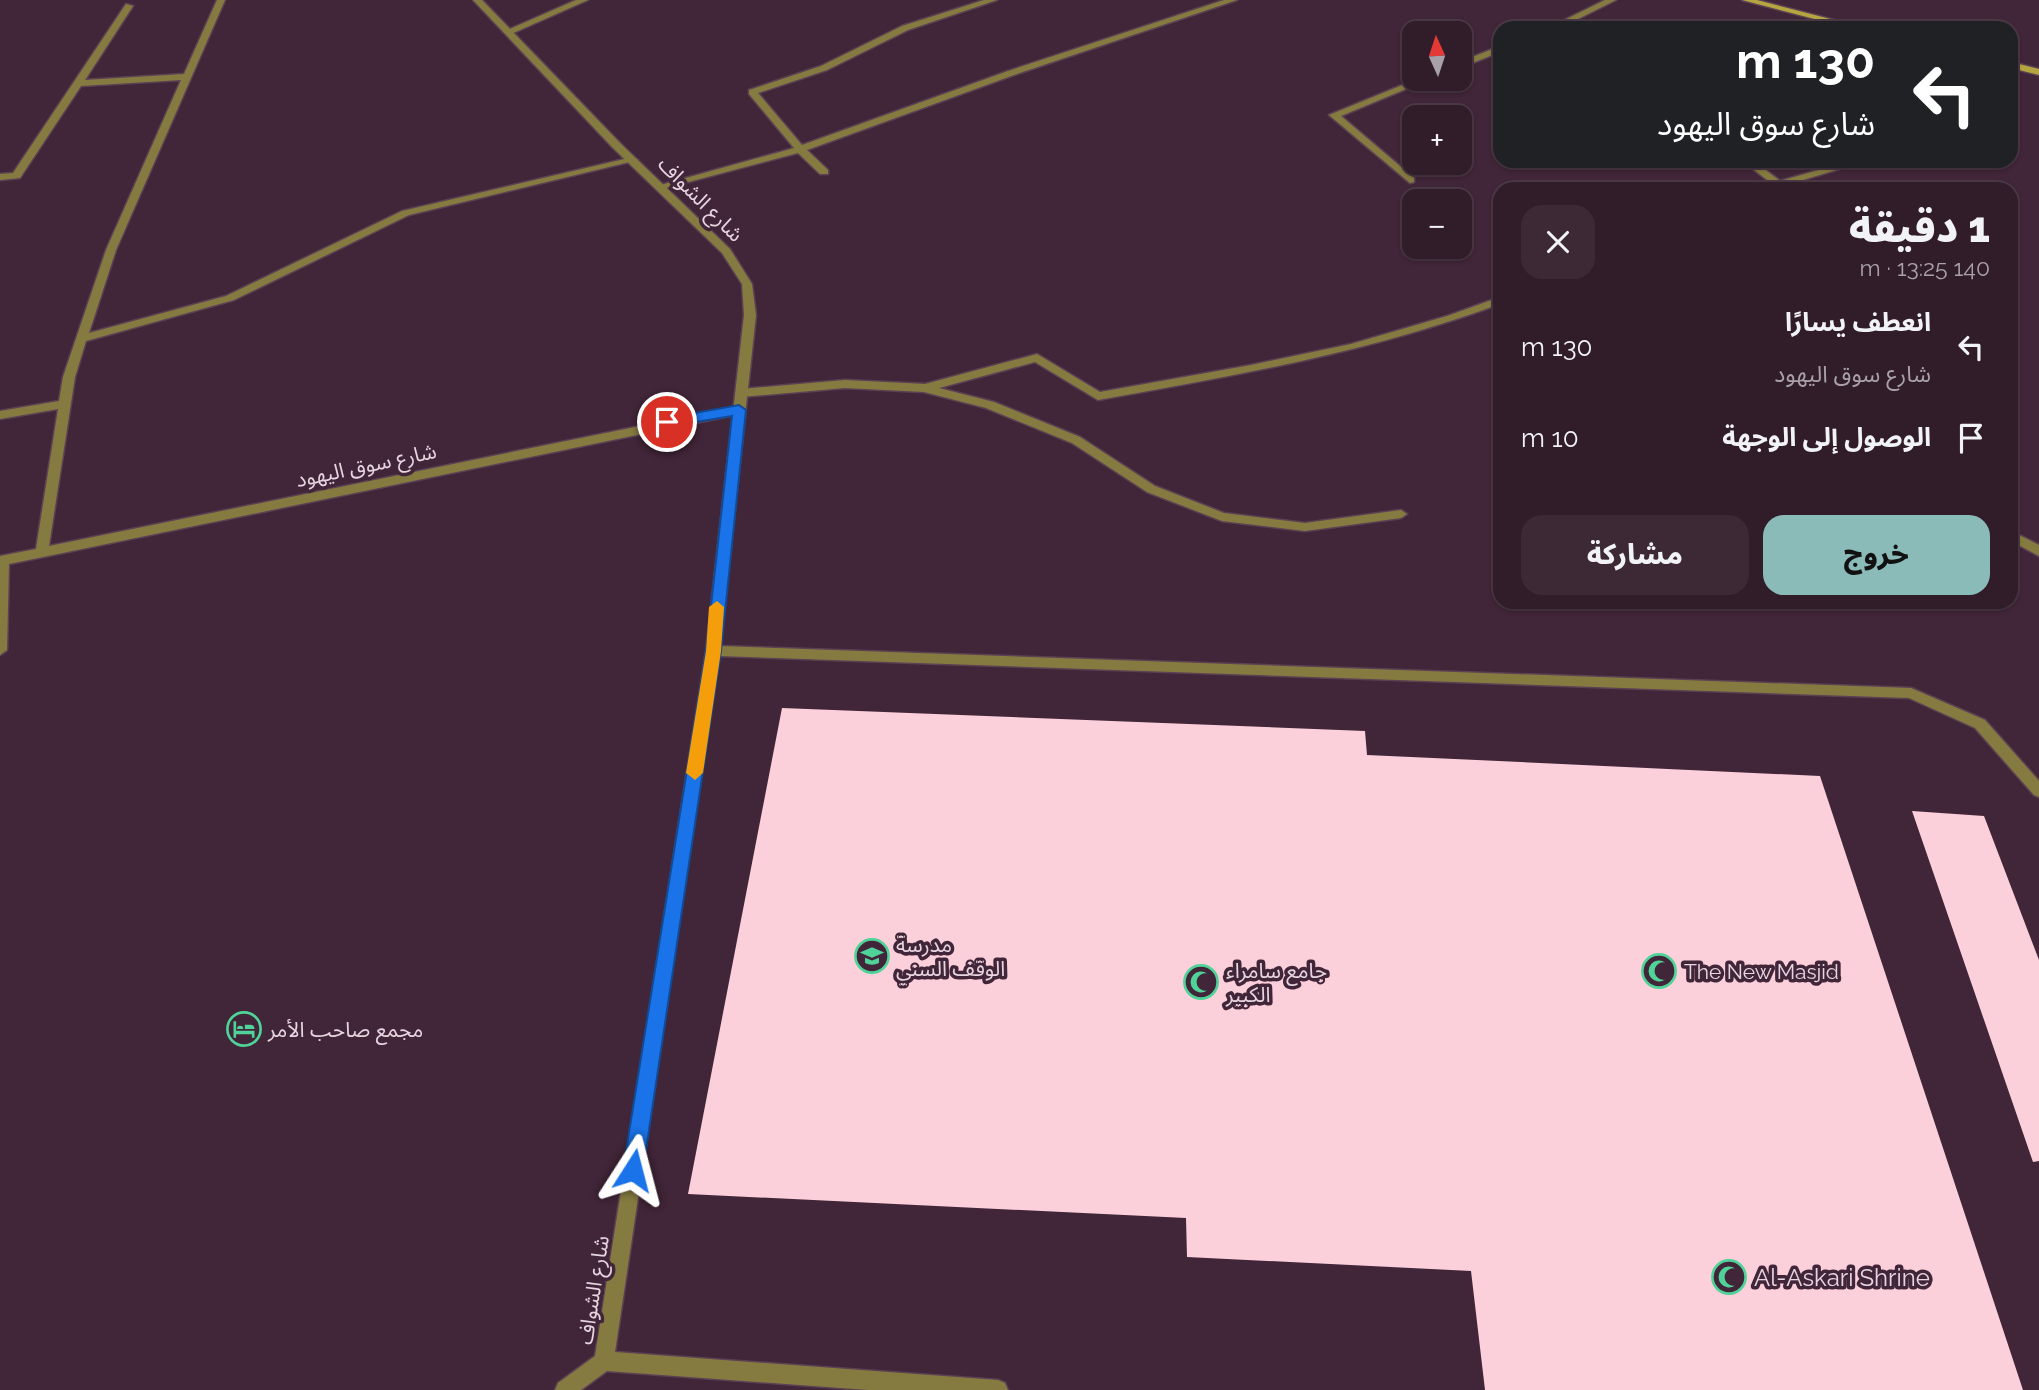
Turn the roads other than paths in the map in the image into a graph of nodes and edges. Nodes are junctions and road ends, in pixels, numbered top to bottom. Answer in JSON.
{"nodes":[{"id":1,"x":221,"y":0,"type":"edge"},
{"id":2,"x":477,"y":0,"type":"edge"},
{"id":3,"x":584,"y":0,"type":"edge"},
{"id":4,"x":993,"y":0,"type":"edge"},
{"id":5,"x":1233,"y":0,"type":"edge"},
{"id":6,"x":1612,"y":0,"type":"edge"},
{"id":7,"x":1746,"y":0,"type":"edge"},
{"id":8,"x":129,"y":6,"type":"dead end"},
{"id":9,"x":1570,"y":21,"type":"edge"},
{"id":10,"x":1832,"y":21,"type":"edge"},
{"id":11,"x":508,"y":33,"type":"junction"},
{"id":12,"x":1493,"y":52,"type":"edge"},
{"id":13,"x":1472,"y":60,"type":"edge"},
{"id":14,"x":2018,"y":68,"type":"edge"},
{"id":15,"x":2039,"y":72,"type":"edge"},
{"id":16,"x":187,"y":77,"type":"junction"},
{"id":17,"x":78,"y":83,"type":"junction"},
{"id":18,"x":1402,"y":88,"type":"edge"},
{"id":19,"x":800,"y":149,"type":"junction"},
{"id":20,"x":633,"y":160,"type":"junction"},
{"id":21,"x":1757,"y":168,"type":"edge"},
{"id":22,"x":1836,"y":168,"type":"edge"},
{"id":23,"x":824,"y":172,"type":"dead end"},
{"id":24,"x":0,"y":177,"type":"edge"},
{"id":25,"x":1410,"y":180,"type":"dead end"},
{"id":26,"x":1775,"y":182,"type":"edge"},
{"id":27,"x":1785,"y":182,"type":"edge"},
{"id":28,"x":662,"y":186,"type":"junction"},
{"id":29,"x":1493,"y":303,"type":"edge"},
{"id":30,"x":82,"y":339,"type":"junction"},
{"id":31,"x":924,"y":388,"type":"junction"},
{"id":32,"x":741,"y":393,"type":"junction"},
{"id":33,"x":65,"y":404,"type":"junction"},
{"id":34,"x":739,"y":410,"type":"junction"},
{"id":35,"x":0,"y":415,"type":"edge"},
{"id":36,"x":1401,"y":514,"type":"dead end"},
{"id":37,"x":2018,"y":539,"type":"edge"},
{"id":38,"x":2039,"y":551,"type":"edge"},
{"id":39,"x":42,"y":552,"type":"junction"},
{"id":40,"x":1,"y":561,"type":"edge"},
{"id":41,"x":0,"y":650,"type":"edge"},
{"id":42,"x":713,"y":651,"type":"junction"},
{"id":43,"x":2039,"y":791,"type":"edge"},
{"id":44,"x":604,"y":1361,"type":"junction"},
{"id":45,"x":565,"y":1390,"type":"edge"},
{"id":46,"x":998,"y":1390,"type":"edge"}],
"edges":[{"from":1,"to":16,"type":"street"},
{"from":2,"to":11,"type":"street","name":"شارع الشواف"},
{"from":3,"to":11,"type":"street"},
{"from":4,"to":19,"type":"street"},
{"from":5,"to":19,"type":"street"},
{"from":6,"to":9,"type":"street"},
{"from":7,"to":10,"type":"street"},
{"from":8,"to":17,"type":"street"},
{"from":11,"to":20,"type":"street","name":"شارع الشواف"},
{"from":12,"to":13,"type":"street"},
{"from":14,"to":15,"type":"street"},
{"from":16,"to":17,"type":"street"},
{"from":16,"to":30,"type":"street"},
{"from":17,"to":24,"type":"street"},
{"from":18,"to":25,"type":"street"},
{"from":19,"to":23,"type":"street"},
{"from":19,"to":28,"type":"street"},
{"from":20,"to":28,"type":"street","name":"شارع الشواف"},
{"from":20,"to":30,"type":"street"},
{"from":21,"to":26,"type":"street"},
{"from":22,"to":27,"type":"street"},
{"from":28,"to":32,"type":"street","name":"شارع الشواف"},
{"from":29,"to":31,"type":"street"},
{"from":30,"to":33,"type":"street"},
{"from":31,"to":32,"type":"street"},
{"from":31,"to":36,"type":"street"},
{"from":32,"to":34,"type":"street","name":"شارع الشواف"},
{"from":33,"to":35,"type":"street"},
{"from":33,"to":39,"type":"street"},
{"from":34,"to":39,"type":"street","name":"شارع سوق اليهود"},
{"from":34,"to":42,"type":"street","name":"شارع الشواف"},
{"from":37,"to":38,"type":"street"},
{"from":39,"to":40,"type":"street","name":"شارع سوق اليهود"},
{"from":40,"to":41,"type":"street"},
{"from":42,"to":43,"type":"street"},
{"from":42,"to":44,"type":"street","name":"شارع الشواف"},
{"from":44,"to":45,"type":"street"},
{"from":44,"to":46,"type":"street"}]}
